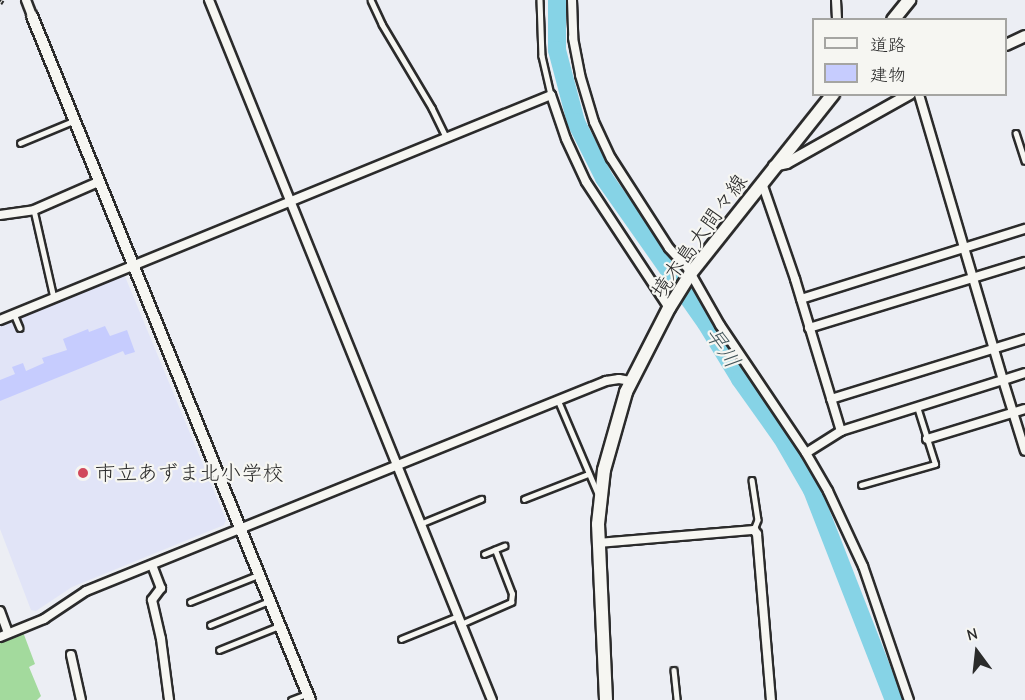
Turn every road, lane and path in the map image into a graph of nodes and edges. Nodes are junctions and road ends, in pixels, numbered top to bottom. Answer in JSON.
{"nodes":[{"id":1,"x":26,"y":0,"type":"edge"},
{"id":2,"x":209,"y":0,"type":"edge"},
{"id":3,"x":371,"y":0,"type":"edge"},
{"id":4,"x":540,"y":0,"type":"edge"},
{"id":5,"x":572,"y":0,"type":"edge"},
{"id":6,"x":836,"y":0,"type":"edge"},
{"id":7,"x":909,"y":0,"type":"edge"},
{"id":8,"x":32,"y":16,"type":"joint"},
{"id":9,"x":837,"y":18,"type":"edge"},
{"id":10,"x":895,"y":18,"type":"edge"},
{"id":11,"x":1025,"y":36,"type":"edge"},
{"id":12,"x":1007,"y":44,"type":"edge"},
{"id":13,"x":551,"y":95,"type":"junction"},
{"id":14,"x":831,"y":96,"type":"edge"},
{"id":15,"x":906,"y":96,"type":"edge"},
{"id":16,"x":920,"y":96,"type":"edge"},
{"id":17,"x":73,"y":121,"type":"junction"},
{"id":18,"x":1016,"y":133,"type":"dead end"},
{"id":19,"x":446,"y":137,"type":"junction"},
{"id":20,"x":20,"y":143,"type":"dead end"},
{"id":21,"x":1025,"y":161,"type":"edge"},
{"id":22,"x":774,"y":166,"type":"junction"},
{"id":23,"x":98,"y":182,"type":"junction"},
{"id":24,"x":762,"y":183,"type":"junction"},
{"id":25,"x":290,"y":201,"type":"junction"},
{"id":26,"x":34,"y":210,"type":"junction"},
{"id":27,"x":0,"y":215,"type":"edge"},
{"id":28,"x":1025,"y":229,"type":"edge"},
{"id":29,"x":963,"y":248,"type":"junction"},
{"id":30,"x":1025,"y":262,"type":"edge"},
{"id":31,"x":133,"y":265,"type":"junction"},
{"id":32,"x":689,"y":277,"type":"junction"},
{"id":33,"x":972,"y":278,"type":"junction"},
{"id":34,"x":54,"y":298,"type":"junction"},
{"id":35,"x":801,"y":299,"type":"junction"},
{"id":36,"x":670,"y":306,"type":"junction"},
{"id":37,"x":14,"y":314,"type":"junction"},
{"id":38,"x":0,"y":320,"type":"edge"},
{"id":39,"x":20,"y":328,"type":"dead end"},
{"id":40,"x":809,"y":328,"type":"junction"},
{"id":41,"x":1025,"y":339,"type":"edge"},
{"id":42,"x":993,"y":349,"type":"junction"},
{"id":43,"x":1025,"y":373,"type":"edge"},
{"id":44,"x":1003,"y":380,"type":"junction"},
{"id":45,"x":630,"y":381,"type":"junction"},
{"id":46,"x":831,"y":399,"type":"junction"},
{"id":47,"x":558,"y":400,"type":"junction"},
{"id":48,"x":917,"y":407,"type":"junction"},
{"id":49,"x":1025,"y":409,"type":"edge"},
{"id":50,"x":1013,"y":413,"type":"junction"},
{"id":51,"x":841,"y":431,"type":"junction"},
{"id":52,"x":927,"y":439,"type":"junction"},
{"id":53,"x":1025,"y":451,"type":"edge"},
{"id":54,"x":806,"y":453,"type":"junction"},
{"id":55,"x":398,"y":465,"type":"junction"},
{"id":56,"x":588,"y":474,"type":"junction"},
{"id":57,"x":752,"y":480,"type":"dead end"},
{"id":58,"x":861,"y":485,"type":"dead end"},
{"id":59,"x":600,"y":495,"type":"junction"},
{"id":60,"x":524,"y":499,"type":"dead end"},
{"id":61,"x":481,"y":500,"type":"dead end"},
{"id":62,"x":420,"y":524,"type":"junction"},
{"id":63,"x":240,"y":529,"type":"junction"},
{"id":64,"x":754,"y":530,"type":"junction"},
{"id":65,"x":598,"y":543,"type":"junction"},
{"id":66,"x":504,"y":546,"type":"dead end"},
{"id":67,"x":495,"y":550,"type":"junction"},
{"id":68,"x":484,"y":554,"type":"dead end"},
{"id":69,"x":152,"y":565,"type":"junction"},
{"id":70,"x":258,"y":574,"type":"junction"},
{"id":71,"x":269,"y":601,"type":"junction"},
{"id":72,"x":190,"y":602,"type":"dead end"},
{"id":73,"x":0,"y":612,"type":"edge"},
{"id":74,"x":460,"y":620,"type":"junction"},
{"id":75,"x":210,"y":625,"type":"dead end"},
{"id":76,"x":279,"y":626,"type":"junction"},
{"id":77,"x":4,"y":635,"type":"edge"},
{"id":78,"x":401,"y":639,"type":"dead end"},
{"id":79,"x":219,"y":650,"type":"dead end"},
{"id":80,"x":71,"y":655,"type":"dead end"},
{"id":81,"x":674,"y":670,"type":"dead end"},
{"id":82,"x":309,"y":697,"type":"edge"},
{"id":83,"x":81,"y":700,"type":"edge"},
{"id":84,"x":169,"y":700,"type":"edge"},
{"id":85,"x":291,"y":700,"type":"edge"},
{"id":86,"x":492,"y":700,"type":"edge"},
{"id":87,"x":606,"y":700,"type":"edge"},
{"id":88,"x":677,"y":700,"type":"edge"},
{"id":89,"x":771,"y":700,"type":"edge"},
{"id":90,"x":909,"y":700,"type":"edge"}],
"edges":[{"from":1,"to":8,"type":"street"},
{"from":2,"to":25,"type":"street"},
{"from":3,"to":19,"type":"lane"},
{"from":4,"to":13,"type":"lane"},
{"from":5,"to":32,"type":"street"},
{"from":6,"to":9,"type":"street"},
{"from":7,"to":10,"type":"main road"},
{"from":8,"to":17,"type":"street"},
{"from":11,"to":12,"type":"street"},
{"from":13,"to":19,"type":"street"},
{"from":13,"to":36,"type":"street"},
{"from":14,"to":22,"type":"main road","name":"境木島大間々線"},
{"from":15,"to":22,"type":"street"},
{"from":16,"to":29,"type":"street"},
{"from":17,"to":20,"type":"lane"},
{"from":17,"to":23,"type":"street"},
{"from":18,"to":21,"type":"lane"},
{"from":19,"to":25,"type":"street"},
{"from":22,"to":24,"type":"main road","name":"境木島大間々線"},
{"from":23,"to":26,"type":"street"},
{"from":23,"to":31,"type":"street"},
{"from":24,"to":32,"type":"main road","name":"境木島大間々線"},
{"from":24,"to":35,"type":"street"},
{"from":25,"to":31,"type":"street"},
{"from":25,"to":55,"type":"street"},
{"from":26,"to":27,"type":"street"},
{"from":26,"to":34,"type":"lane"},
{"from":28,"to":29,"type":"street"},
{"from":29,"to":33,"type":"street"},
{"from":29,"to":35,"type":"street"},
{"from":30,"to":33,"type":"street"},
{"from":31,"to":34,"type":"street"},
{"from":31,"to":63,"type":"street"},
{"from":32,"to":36,"type":"main road","name":"境木島大間々線"},
{"from":32,"to":54,"type":"street"},
{"from":33,"to":40,"type":"street"},
{"from":33,"to":42,"type":"street"},
{"from":34,"to":37,"type":"street"},
{"from":35,"to":40,"type":"street"},
{"from":36,"to":45,"type":"main road","name":"境木島大間々線"},
{"from":37,"to":38,"type":"street"},
{"from":37,"to":39,"type":"lane"},
{"from":40,"to":46,"type":"street"},
{"from":41,"to":42,"type":"street"},
{"from":42,"to":44,"type":"street"},
{"from":42,"to":46,"type":"street"},
{"from":43,"to":44,"type":"street"},
{"from":44,"to":48,"type":"street"},
{"from":44,"to":50,"type":"street"},
{"from":45,"to":47,"type":"street"},
{"from":45,"to":59,"type":"main road","name":"境木島大間々線"},
{"from":46,"to":51,"type":"street"},
{"from":47,"to":55,"type":"street"},
{"from":47,"to":56,"type":"lane"},
{"from":48,"to":51,"type":"street"},
{"from":48,"to":52,"type":"lane"},
{"from":49,"to":50,"type":"street"},
{"from":50,"to":52,"type":"street"},
{"from":50,"to":53,"type":"street"},
{"from":51,"to":54,"type":"street"},
{"from":52,"to":58,"type":"lane"},
{"from":54,"to":90,"type":"street"},
{"from":55,"to":62,"type":"street"},
{"from":55,"to":63,"type":"street"},
{"from":56,"to":59,"type":"lane"},
{"from":56,"to":60,"type":"lane"},
{"from":57,"to":64,"type":"lane"},
{"from":59,"to":65,"type":"main road","name":"境木島大間々線"},
{"from":61,"to":62,"type":"lane"},
{"from":62,"to":74,"type":"street"},
{"from":63,"to":69,"type":"street"},
{"from":63,"to":70,"type":"street"},
{"from":64,"to":65,"type":"street"},
{"from":64,"to":89,"type":"street"},
{"from":65,"to":87,"type":"main road","name":"境木島大間々線"},
{"from":66,"to":67,"type":"lane"},
{"from":67,"to":68,"type":"lane"},
{"from":67,"to":74,"type":"lane"},
{"from":69,"to":77,"type":"street"},
{"from":69,"to":84,"type":"street"},
{"from":70,"to":71,"type":"street"},
{"from":70,"to":72,"type":"lane"},
{"from":71,"to":75,"type":"lane"},
{"from":71,"to":76,"type":"street"},
{"from":73,"to":77,"type":"street"},
{"from":74,"to":78,"type":"lane"},
{"from":74,"to":86,"type":"street"},
{"from":76,"to":79,"type":"lane"},
{"from":76,"to":82,"type":"street"},
{"from":80,"to":83,"type":"street"},
{"from":81,"to":88,"type":"lane"},
{"from":82,"to":85,"type":"lane"}]}
